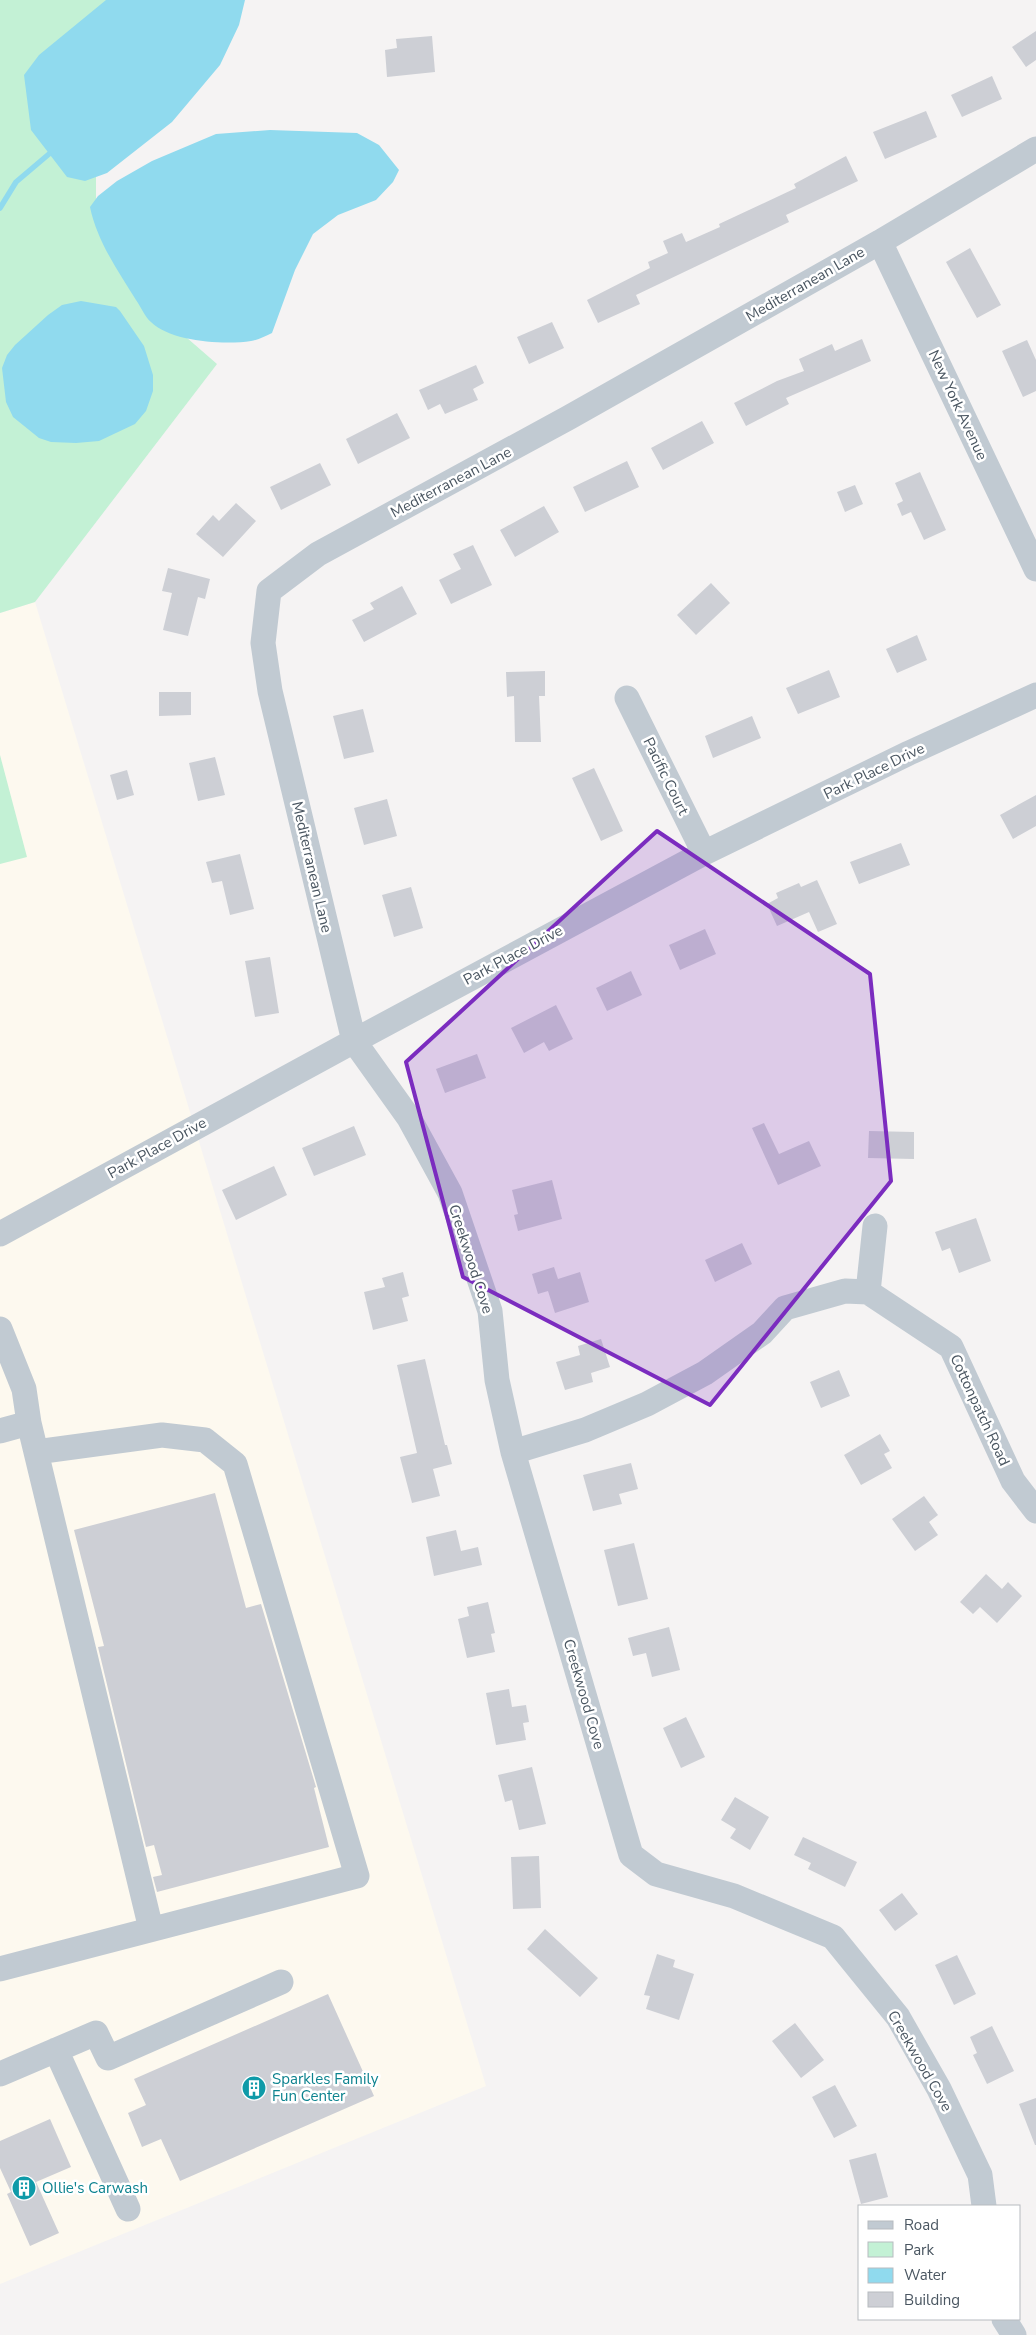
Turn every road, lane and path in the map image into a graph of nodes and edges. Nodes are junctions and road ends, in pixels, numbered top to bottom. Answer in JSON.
{"nodes":[{"id":1,"x":1036,"y":148,"type":"edge"},
{"id":2,"x":880,"y":242,"type":"junction"},
{"id":3,"x":1036,"y":568,"type":"edge"},
{"id":4,"x":1036,"y":695,"type":"edge"},
{"id":5,"x":627,"y":698,"type":"dead end"},
{"id":6,"x":704,"y":853,"type":"junction"},
{"id":7,"x":354,"y":1041,"type":"junction"},
{"id":8,"x":874,"y":1226,"type":"dead end"},
{"id":9,"x":0,"y":1234,"type":"edge"},
{"id":10,"x":868,"y":1292,"type":"junction"},
{"id":11,"x":0,"y":1329,"type":"edge"},
{"id":12,"x":29,"y":1423,"type":"junction"},
{"id":13,"x":0,"y":1431,"type":"edge"},
{"id":14,"x":36,"y":1452,"type":"junction"},
{"id":15,"x":513,"y":1452,"type":"junction"},
{"id":16,"x":1036,"y":1511,"type":"edge"},
{"id":17,"x":151,"y":1929,"type":"junction"},
{"id":18,"x":0,"y":1969,"type":"edge"},
{"id":19,"x":281,"y":1982,"type":"dead end"},
{"id":20,"x":56,"y":2050,"type":"junction"},
{"id":21,"x":0,"y":2074,"type":"edge"},
{"id":22,"x":984,"y":2205,"type":"edge"},
{"id":23,"x":128,"y":2209,"type":"dead end"},
{"id":24,"x":1005,"y":2320,"type":"edge"},
{"id":25,"x":1014,"y":2335,"type":"edge"}],
"edges":[{"from":1,"to":2,"type":"street","name":"Mediterranean Lane"},
{"from":2,"to":3,"type":"street","name":"New York Avenue"},
{"from":2,"to":7,"type":"street","name":"Mediterranean Lane"},
{"from":4,"to":6,"type":"street","name":"Park Place Drive"},
{"from":5,"to":6,"type":"street","name":"Pacific Court"},
{"from":6,"to":7,"type":"street","name":"Park Place Drive"},
{"from":7,"to":9,"type":"street","name":"Park Place Drive"},
{"from":7,"to":15,"type":"street","name":"Creekwood Cove"},
{"from":8,"to":10,"type":"street"},
{"from":10,"to":15,"type":"street"},
{"from":10,"to":16,"type":"street","name":"Cottonpatch Road"},
{"from":11,"to":12,"type":"street"},
{"from":12,"to":13,"type":"street"},
{"from":12,"to":14,"type":"street"},
{"from":14,"to":17,"type":"street"},
{"from":14,"to":17,"type":"street"},
{"from":15,"to":22,"type":"street","name":"Creekwood Cove"},
{"from":17,"to":18,"type":"street"},
{"from":19,"to":20,"type":"street"},
{"from":20,"to":21,"type":"street"},
{"from":20,"to":23,"type":"street"},
{"from":24,"to":25,"type":"street"}]}
